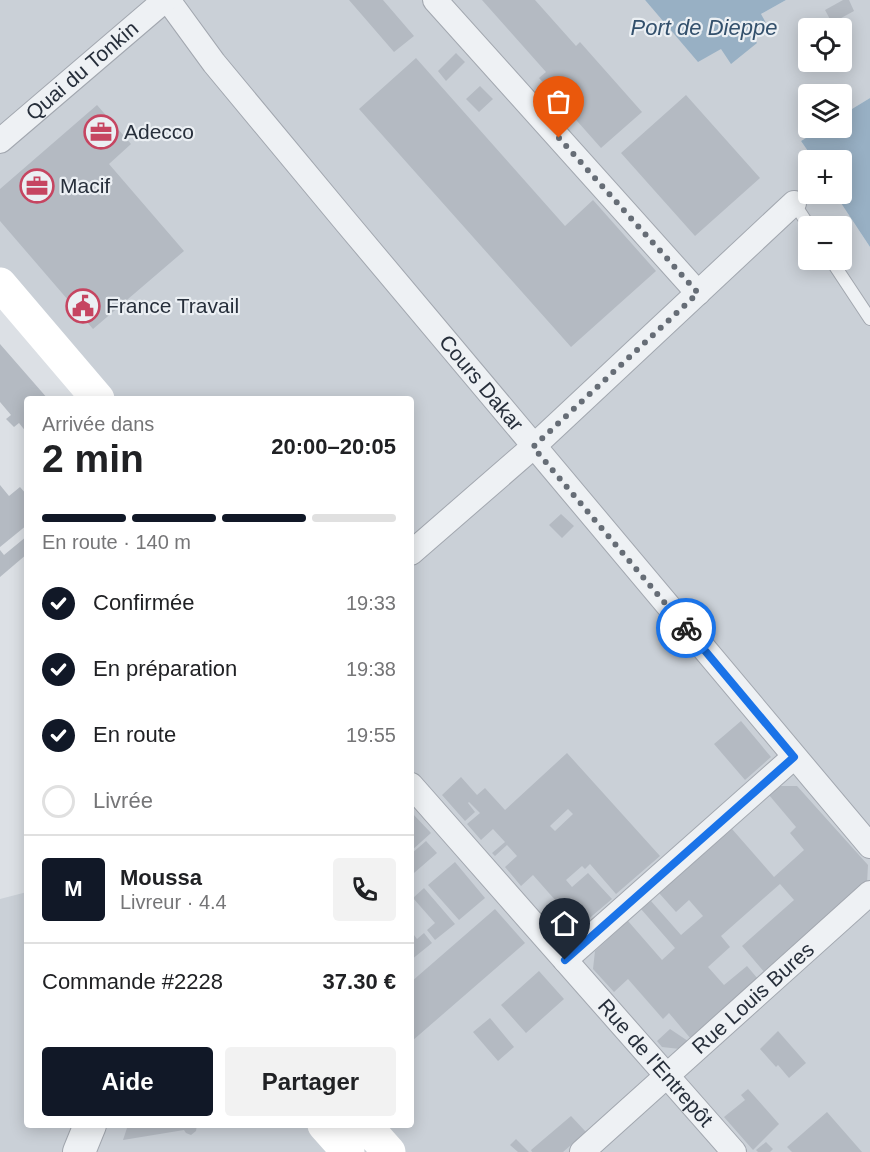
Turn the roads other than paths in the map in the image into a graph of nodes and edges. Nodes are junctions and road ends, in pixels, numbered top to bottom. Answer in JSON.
{"nodes":[{"id":1,"x":166,"y":0,"type":"edge"},
{"id":2,"x":435,"y":0,"type":"edge"},
{"id":3,"x":0,"y":141,"type":"edge"},
{"id":4,"x":794,"y":203,"type":"joint"},
{"id":5,"x":802,"y":216,"type":"edge"},
{"id":6,"x":838,"y":270,"type":"edge"},
{"id":7,"x":0,"y":284,"type":"edge"},
{"id":8,"x":698,"y":293,"type":"junction"},
{"id":9,"x":870,"y":319,"type":"edge"},
{"id":10,"x":95,"y":396,"type":"edge"},
{"id":11,"x":533,"y":447,"type":"junction"},
{"id":12,"x":414,"y":551,"type":"edge"},
{"id":13,"x":794,"y":757,"type":"junction"},
{"id":14,"x":414,"y":787,"type":"edge"},
{"id":15,"x":870,"y":846,"type":"edge"},
{"id":16,"x":870,"y":894,"type":"edge"},
{"id":17,"x":565,"y":960,"type":"junction"},
{"id":18,"x":667,"y":1076,"type":"junction"},
{"id":19,"x":89,"y":1128,"type":"edge"},
{"id":20,"x":327,"y":1128,"type":"edge"},
{"id":21,"x":368,"y":1128,"type":"edge"},
{"id":22,"x":79,"y":1152,"type":"edge"},
{"id":23,"x":348,"y":1152,"type":"edge"},
{"id":24,"x":389,"y":1152,"type":"edge"},
{"id":25,"x":582,"y":1152,"type":"edge"},
{"id":26,"x":734,"y":1152,"type":"edge"}],
"edges":[{"from":1,"to":3,"type":"street","name":"Quai du Tonkin"},
{"from":1,"to":11,"type":"street","name":"Cours Dakar"},
{"from":2,"to":8,"type":"street"},
{"from":4,"to":5,"type":"lane"},
{"from":4,"to":8,"type":"street"},
{"from":6,"to":9,"type":"lane"},
{"from":7,"to":10,"type":"main road"},
{"from":8,"to":11,"type":"street"},
{"from":11,"to":12,"type":"street"},
{"from":11,"to":13,"type":"street","name":"Cours Dakar"},
{"from":13,"to":15,"type":"street","name":"Cours Dakar"},
{"from":13,"to":17,"type":"street"},
{"from":14,"to":17,"type":"street","name":"Rue de l'Entrepôt"},
{"from":16,"to":18,"type":"street","name":"Rue Louis Bures"},
{"from":17,"to":18,"type":"street","name":"Rue de l'Entrepôt"},
{"from":18,"to":25,"type":"street","name":"Rue Louis Bures"},
{"from":18,"to":26,"type":"street","name":"Rue de l'Entrepôt"},
{"from":19,"to":22,"type":"street"},
{"from":20,"to":23,"type":"main road"},
{"from":21,"to":24,"type":"main road"}]}
